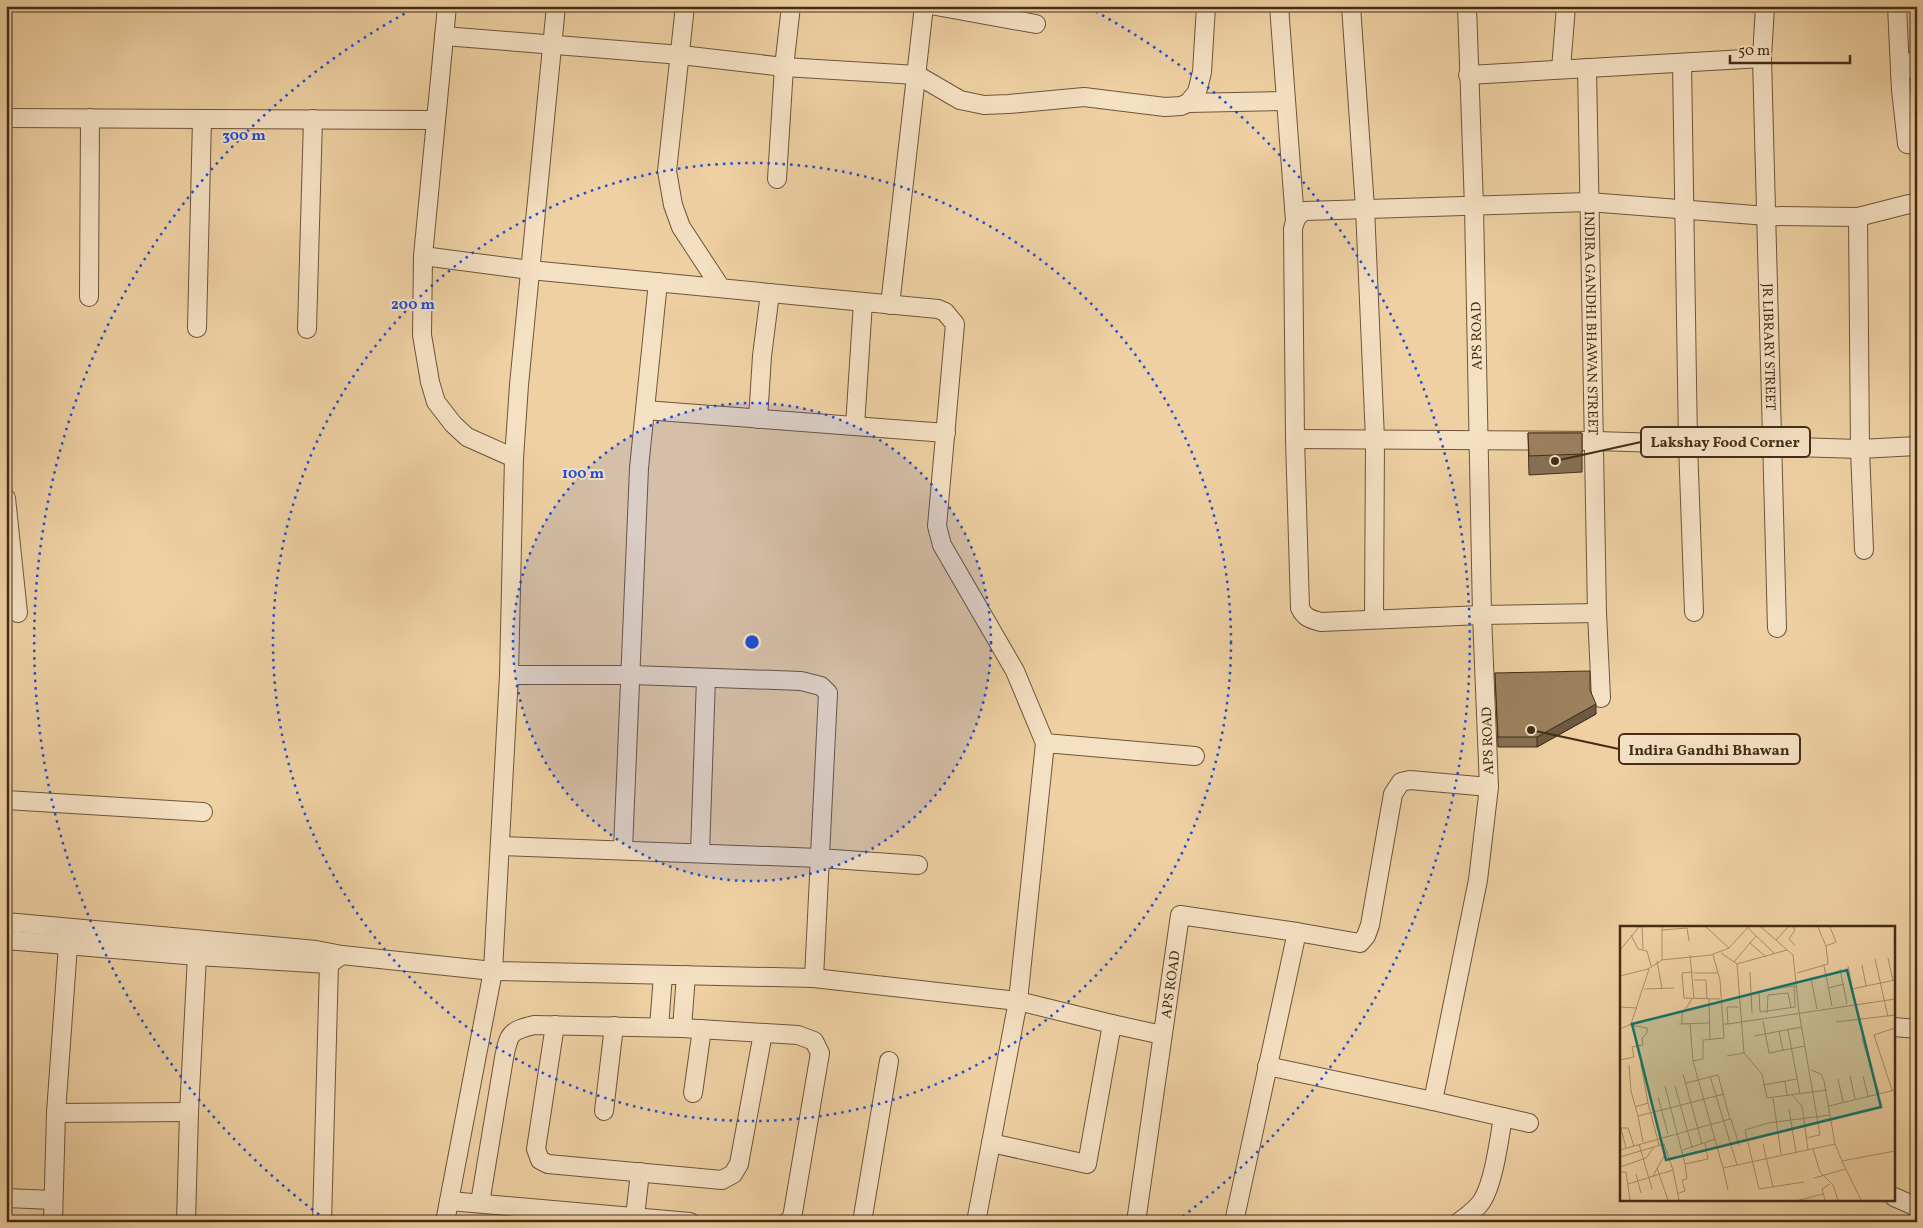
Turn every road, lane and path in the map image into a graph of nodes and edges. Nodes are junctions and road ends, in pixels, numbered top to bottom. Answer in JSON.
{"nodes":[{"id":1,"x":447,"y":6,"type":"edge"},
{"id":2,"x":556,"y":6,"type":"edge"},
{"id":3,"x":685,"y":6,"type":"edge"},
{"id":4,"x":791,"y":6,"type":"edge"},
{"id":5,"x":924,"y":6,"type":"edge"},
{"id":6,"x":936,"y":6,"type":"edge"},
{"id":7,"x":1206,"y":6,"type":"edge"},
{"id":8,"x":1279,"y":6,"type":"edge"},
{"id":9,"x":1351,"y":6,"type":"edge"},
{"id":10,"x":1467,"y":6,"type":"edge"},
{"id":11,"x":1566,"y":6,"type":"edge"},
{"id":12,"x":1765,"y":6,"type":"edge"},
{"id":13,"x":1897,"y":6,"type":"edge"},
{"id":14,"x":1036,"y":24,"type":"dead end"},
{"id":15,"x":444,"y":36,"type":"junction"},
{"id":16,"x":552,"y":43,"type":"junction"},
{"id":17,"x":681,"y":55,"type":"junction"},
{"id":18,"x":1762,"y":58,"type":"junction"},
{"id":19,"x":1917,"y":58,"type":"edge"},
{"id":20,"x":1682,"y":63,"type":"junction"},
{"id":21,"x":784,"y":67,"type":"junction"},
{"id":22,"x":1587,"y":68,"type":"junction"},
{"id":23,"x":1561,"y":69,"type":"junction"},
{"id":24,"x":917,"y":75,"type":"junction"},
{"id":25,"x":1468,"y":75,"type":"junction"},
{"id":26,"x":1900,"y":75,"type":"junction"},
{"id":27,"x":1286,"y":101,"type":"junction"},
{"id":28,"x":1188,"y":103,"type":"junction"},
{"id":29,"x":6,"y":118,"type":"edge"},
{"id":30,"x":90,"y":118,"type":"junction"},
{"id":31,"x":202,"y":119,"type":"junction"},
{"id":32,"x":313,"y":119,"type":"junction"},
{"id":33,"x":436,"y":120,"type":"junction"},
{"id":34,"x":1917,"y":145,"type":"edge"},
{"id":35,"x":777,"y":179,"type":"dead end"},
{"id":36,"x":1589,"y":202,"type":"junction"},
{"id":37,"x":1917,"y":204,"type":"edge"},
{"id":38,"x":1474,"y":207,"type":"junction"},
{"id":39,"x":1365,"y":208,"type":"junction"},
{"id":40,"x":1684,"y":210,"type":"junction"},
{"id":41,"x":1767,"y":216,"type":"junction"},
{"id":42,"x":1858,"y":217,"type":"junction"},
{"id":43,"x":1295,"y":221,"type":"junction"},
{"id":44,"x":423,"y":256,"type":"junction"},
{"id":45,"x":530,"y":270,"type":"junction"},
{"id":46,"x":658,"y":282,"type":"junction"},
{"id":47,"x":721,"y":288,"type":"junction"},
{"id":48,"x":770,"y":293,"type":"junction"},
{"id":49,"x":89,"y":298,"type":"dead end"},
{"id":50,"x":863,"y":302,"type":"junction"},
{"id":51,"x":890,"y":305,"type":"junction"},
{"id":52,"x":197,"y":328,"type":"dead end"},
{"id":53,"x":307,"y":329,"type":"dead end"},
{"id":54,"x":645,"y":410,"type":"junction"},
{"id":55,"x":758,"y":419,"type":"junction"},
{"id":56,"x":855,"y":426,"type":"junction"},
{"id":57,"x":946,"y":433,"type":"junction"},
{"id":58,"x":1295,"y":439,"type":"junction"},
{"id":59,"x":1375,"y":439,"type":"junction"},
{"id":60,"x":1478,"y":440,"type":"junction"},
{"id":61,"x":1595,"y":441,"type":"junction"},
{"id":62,"x":1688,"y":444,"type":"junction"},
{"id":63,"x":1917,"y":446,"type":"edge"},
{"id":64,"x":1772,"y":448,"type":"junction"},
{"id":65,"x":1860,"y":449,"type":"junction"},
{"id":66,"x":514,"y":458,"type":"junction"},
{"id":67,"x":6,"y":498,"type":"edge"},
{"id":68,"x":1864,"y":550,"type":"dead end"},
{"id":69,"x":1694,"y":612,"type":"dead end"},
{"id":70,"x":1597,"y":613,"type":"junction"},
{"id":71,"x":18,"y":614,"type":"dead end"},
{"id":72,"x":1482,"y":615,"type":"junction"},
{"id":73,"x":1374,"y":620,"type":"junction"},
{"id":74,"x":1778,"y":628,"type":"dead end"},
{"id":75,"x":508,"y":675,"type":"junction"},
{"id":76,"x":632,"y":675,"type":"junction"},
{"id":77,"x":706,"y":678,"type":"junction"},
{"id":78,"x":1601,"y":698,"type":"dead end"},
{"id":79,"x":1045,"y":743,"type":"junction"},
{"id":80,"x":1195,"y":756,"type":"dead end"},
{"id":81,"x":1489,"y":787,"type":"junction"},
{"id":82,"x":6,"y":800,"type":"edge"},
{"id":83,"x":203,"y":812,"type":"dead end"},
{"id":84,"x":500,"y":846,"type":"junction"},
{"id":85,"x":623,"y":849,"type":"junction"},
{"id":86,"x":700,"y":853,"type":"junction"},
{"id":87,"x":819,"y":858,"type":"junction"},
{"id":88,"x":918,"y":865,"type":"dead end"},
{"id":89,"x":6,"y":922,"type":"edge"},
{"id":90,"x":1296,"y":932,"type":"junction"},
{"id":91,"x":6,"y":940,"type":"edge"},
{"id":92,"x":68,"y":945,"type":"junction"},
{"id":93,"x":197,"y":956,"type":"junction"},
{"id":94,"x":335,"y":960,"type":"junction"},
{"id":95,"x":494,"y":971,"type":"junction"},
{"id":96,"x":663,"y":974,"type":"junction"},
{"id":97,"x":686,"y":975,"type":"junction"},
{"id":98,"x":814,"y":978,"type":"junction"},
{"id":99,"x":1018,"y":1000,"type":"junction"},
{"id":100,"x":1112,"y":1024,"type":"junction"},
{"id":101,"x":555,"y":1025,"type":"junction"},
{"id":102,"x":614,"y":1026,"type":"junction"},
{"id":103,"x":659,"y":1027,"type":"junction"},
{"id":104,"x":1896,"y":1027,"type":"edge"},
{"id":105,"x":682,"y":1028,"type":"junction"},
{"id":106,"x":702,"y":1029,"type":"junction"},
{"id":107,"x":1917,"y":1029,"type":"edge"},
{"id":108,"x":763,"y":1032,"type":"junction"},
{"id":109,"x":1162,"y":1035,"type":"junction"},
{"id":110,"x":889,"y":1061,"type":"dead end"},
{"id":111,"x":1267,"y":1066,"type":"junction"},
{"id":112,"x":693,"y":1093,"type":"dead end"},
{"id":113,"x":1433,"y":1101,"type":"junction"},
{"id":114,"x":604,"y":1111,"type":"dead end"},
{"id":115,"x":189,"y":1112,"type":"junction"},
{"id":116,"x":56,"y":1113,"type":"junction"},
{"id":117,"x":465,"y":1116,"type":"junction"},
{"id":118,"x":1503,"y":1117,"type":"junction"},
{"id":119,"x":494,"y":1120,"type":"junction"},
{"id":120,"x":1529,"y":1123,"type":"dead end"},
{"id":121,"x":991,"y":1143,"type":"junction"},
{"id":122,"x":640,"y":1172,"type":"junction"},
{"id":123,"x":6,"y":1198,"type":"edge"},
{"id":124,"x":1896,"y":1198,"type":"edge"},
{"id":125,"x":53,"y":1200,"type":"junction"},
{"id":126,"x":449,"y":1200,"type":"junction"},
{"id":127,"x":480,"y":1203,"type":"junction"},
{"id":128,"x":1917,"y":1207,"type":"edge"},
{"id":129,"x":635,"y":1217,"type":"junction"},
{"id":130,"x":53,"y":1222,"type":"edge"},
{"id":131,"x":186,"y":1222,"type":"edge"},
{"id":132,"x":322,"y":1222,"type":"edge"},
{"id":133,"x":445,"y":1222,"type":"edge"},
{"id":134,"x":690,"y":1222,"type":"edge"},
{"id":135,"x":787,"y":1222,"type":"edge"},
{"id":136,"x":862,"y":1222,"type":"edge"},
{"id":137,"x":976,"y":1222,"type":"edge"},
{"id":138,"x":1136,"y":1222,"type":"edge"},
{"id":139,"x":1234,"y":1222,"type":"edge"},
{"id":140,"x":1458,"y":1222,"type":"edge"}],
"edges":[{"from":1,"to":15,"type":"street"},
{"from":2,"to":16,"type":"street"},
{"from":3,"to":17,"type":"street"},
{"from":4,"to":21,"type":"street"},
{"from":5,"to":24,"type":"street"},
{"from":6,"to":14,"type":"street"},
{"from":7,"to":28,"type":"street"},
{"from":8,"to":27,"type":"street"},
{"from":9,"to":39,"type":"street"},
{"from":10,"to":25,"type":"street","name":"APS ROAD"},
{"from":11,"to":23,"type":"street"},
{"from":12,"to":18,"type":"street","name":"JR LIBRARY STREET"},
{"from":13,"to":26,"type":"street"},
{"from":15,"to":16,"type":"street"},
{"from":15,"to":33,"type":"street"},
{"from":16,"to":17,"type":"street"},
{"from":16,"to":45,"type":"street"},
{"from":17,"to":21,"type":"street"},
{"from":17,"to":47,"type":"street"},
{"from":18,"to":20,"type":"street"},
{"from":18,"to":41,"type":"street","name":"JR LIBRARY STREET"},
{"from":19,"to":26,"type":"street"},
{"from":20,"to":22,"type":"street"},
{"from":20,"to":40,"type":"street"},
{"from":21,"to":24,"type":"street"},
{"from":21,"to":35,"type":"street"},
{"from":22,"to":23,"type":"street"},
{"from":22,"to":36,"type":"street","name":"INDIRA GANDHI BHAWAN STREET"},
{"from":23,"to":25,"type":"street"},
{"from":24,"to":28,"type":"street"},
{"from":24,"to":51,"type":"street"},
{"from":25,"to":38,"type":"street","name":"APS ROAD"},
{"from":26,"to":34,"type":"street"},
{"from":27,"to":28,"type":"street"},
{"from":27,"to":43,"type":"street"},
{"from":29,"to":30,"type":"street"},
{"from":30,"to":31,"type":"street"},
{"from":30,"to":49,"type":"street"},
{"from":31,"to":32,"type":"street"},
{"from":31,"to":52,"type":"street"},
{"from":32,"to":33,"type":"street"},
{"from":32,"to":53,"type":"street"},
{"from":33,"to":44,"type":"street"},
{"from":36,"to":38,"type":"street"},
{"from":36,"to":40,"type":"street"},
{"from":36,"to":61,"type":"street","name":"INDIRA GANDHI BHAWAN STREET"},
{"from":37,"to":42,"type":"street"},
{"from":38,"to":39,"type":"street"},
{"from":38,"to":60,"type":"street","name":"APS ROAD"},
{"from":39,"to":43,"type":"street"},
{"from":39,"to":59,"type":"street"},
{"from":40,"to":41,"type":"street"},
{"from":40,"to":62,"type":"street"},
{"from":41,"to":42,"type":"street"},
{"from":41,"to":64,"type":"street","name":"JR LIBRARY STREET"},
{"from":42,"to":65,"type":"street"},
{"from":43,"to":58,"type":"street"},
{"from":44,"to":45,"type":"street"},
{"from":44,"to":66,"type":"street"},
{"from":45,"to":46,"type":"street"},
{"from":45,"to":66,"type":"street"},
{"from":46,"to":47,"type":"street"},
{"from":46,"to":54,"type":"street"},
{"from":47,"to":48,"type":"street"},
{"from":48,"to":50,"type":"street"},
{"from":48,"to":55,"type":"street"},
{"from":50,"to":51,"type":"street"},
{"from":50,"to":56,"type":"street"},
{"from":51,"to":57,"type":"street"},
{"from":54,"to":55,"type":"street"},
{"from":54,"to":76,"type":"street"},
{"from":55,"to":56,"type":"street"},
{"from":56,"to":57,"type":"street"},
{"from":57,"to":79,"type":"street"},
{"from":58,"to":59,"type":"street"},
{"from":58,"to":73,"type":"street"},
{"from":59,"to":60,"type":"street"},
{"from":59,"to":73,"type":"street"},
{"from":60,"to":61,"type":"street"},
{"from":60,"to":72,"type":"street","name":"APS ROAD"},
{"from":61,"to":62,"type":"street"},
{"from":61,"to":70,"type":"street","name":"INDIRA GANDHI BHAWAN STREET"},
{"from":62,"to":64,"type":"street"},
{"from":62,"to":69,"type":"street"},
{"from":63,"to":65,"type":"street"},
{"from":64,"to":65,"type":"street"},
{"from":64,"to":74,"type":"street","name":"JR LIBRARY STREET"},
{"from":65,"to":68,"type":"street"},
{"from":66,"to":75,"type":"street"},
{"from":67,"to":71,"type":"street"},
{"from":70,"to":72,"type":"street"},
{"from":70,"to":78,"type":"street","name":"INDIRA GANDHI BHAWAN STREET"},
{"from":72,"to":73,"type":"street"},
{"from":72,"to":81,"type":"street","name":"APS ROAD"},
{"from":75,"to":76,"type":"street"},
{"from":75,"to":84,"type":"street"},
{"from":76,"to":77,"type":"street"},
{"from":76,"to":85,"type":"street"},
{"from":77,"to":86,"type":"street"},
{"from":77,"to":87,"type":"street"},
{"from":79,"to":80,"type":"street"},
{"from":79,"to":99,"type":"street"},
{"from":81,"to":90,"type":"street","name":"APS ROAD"},
{"from":81,"to":113,"type":"street"},
{"from":82,"to":83,"type":"street"},
{"from":84,"to":85,"type":"street"},
{"from":84,"to":95,"type":"street"},
{"from":85,"to":86,"type":"street"},
{"from":86,"to":87,"type":"street"},
{"from":87,"to":88,"type":"street"},
{"from":87,"to":98,"type":"street"},
{"from":89,"to":94,"type":"street"},
{"from":90,"to":109,"type":"street","name":"APS ROAD"},
{"from":90,"to":111,"type":"street"},
{"from":91,"to":92,"type":"street"},
{"from":92,"to":93,"type":"street"},
{"from":92,"to":116,"type":"street"},
{"from":93,"to":94,"type":"street"},
{"from":93,"to":115,"type":"street"},
{"from":94,"to":95,"type":"street"},
{"from":94,"to":132,"type":"street"},
{"from":95,"to":96,"type":"street"},
{"from":95,"to":117,"type":"street"},
{"from":96,"to":97,"type":"street"},
{"from":96,"to":103,"type":"street"},
{"from":97,"to":98,"type":"street"},
{"from":97,"to":105,"type":"street"},
{"from":98,"to":99,"type":"street"},
{"from":99,"to":100,"type":"street"},
{"from":99,"to":121,"type":"street"},
{"from":100,"to":109,"type":"street"},
{"from":100,"to":121,"type":"street"},
{"from":101,"to":102,"type":"street"},
{"from":101,"to":119,"type":"street"},
{"from":101,"to":122,"type":"street"},
{"from":102,"to":103,"type":"street"},
{"from":102,"to":114,"type":"street"},
{"from":103,"to":105,"type":"street"},
{"from":104,"to":107,"type":"street"},
{"from":105,"to":106,"type":"street"},
{"from":106,"to":108,"type":"street"},
{"from":106,"to":112,"type":"street"},
{"from":108,"to":122,"type":"street"},
{"from":108,"to":135,"type":"street"},
{"from":109,"to":138,"type":"street","name":"APS ROAD"},
{"from":110,"to":136,"type":"street"},
{"from":111,"to":113,"type":"street"},
{"from":111,"to":139,"type":"street"},
{"from":113,"to":118,"type":"street"},
{"from":115,"to":116,"type":"street"},
{"from":115,"to":131,"type":"street"},
{"from":116,"to":125,"type":"street"},
{"from":117,"to":119,"type":"street"},
{"from":117,"to":126,"type":"street"},
{"from":118,"to":120,"type":"street"},
{"from":118,"to":140,"type":"street"},
{"from":119,"to":127,"type":"street"},
{"from":121,"to":137,"type":"street"},
{"from":122,"to":129,"type":"street"},
{"from":123,"to":125,"type":"street"},
{"from":124,"to":128,"type":"street"},
{"from":125,"to":130,"type":"street"},
{"from":126,"to":127,"type":"street"},
{"from":126,"to":133,"type":"street"},
{"from":127,"to":129,"type":"street"},
{"from":129,"to":134,"type":"street"}]}
